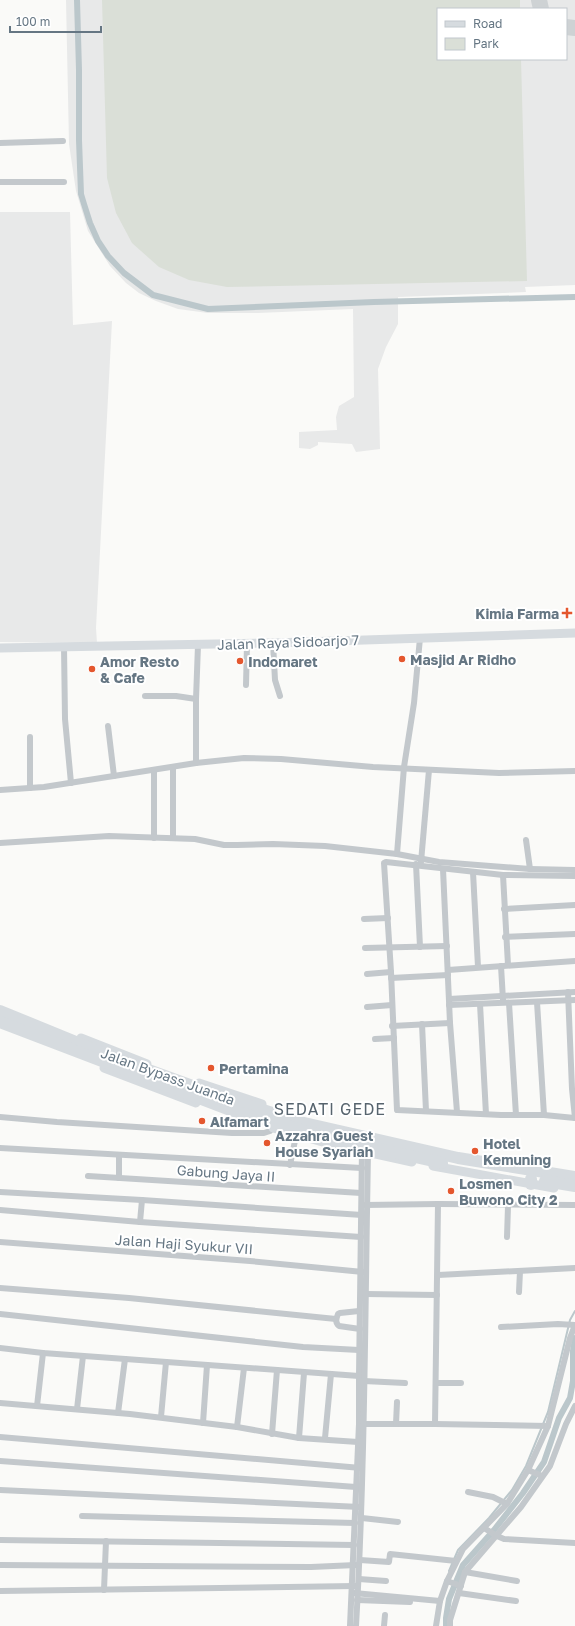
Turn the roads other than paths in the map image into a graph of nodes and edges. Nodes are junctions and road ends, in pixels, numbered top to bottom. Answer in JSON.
{"nodes":[{"id":1,"x":63,"y":141,"type":"dead end"},
{"id":2,"x":0,"y":143,"type":"edge"},
{"id":3,"x":0,"y":182,"type":"edge"},
{"id":4,"x":64,"y":182,"type":"dead end"},
{"id":5,"x":575,"y":633,"type":"edge"},
{"id":6,"x":420,"y":638,"type":"junction"},
{"id":7,"x":273,"y":643,"type":"junction"},
{"id":8,"x":248,"y":644,"type":"junction"},
{"id":9,"x":198,"y":645,"type":"junction"},
{"id":10,"x":64,"y":646,"type":"junction"},
{"id":11,"x":0,"y":648,"type":"edge"},
{"id":12,"x":246,"y":685,"type":"dead end"},
{"id":13,"x":144,"y":696,"type":"dead end"},
{"id":14,"x":280,"y":696,"type":"dead end"},
{"id":15,"x":196,"y":698,"type":"junction"},
{"id":16,"x":108,"y":726,"type":"dead end"},
{"id":17,"x":30,"y":737,"type":"dead end"},
{"id":18,"x":196,"y":763,"type":"junction"},
{"id":19,"x":173,"y":767,"type":"junction"},
{"id":20,"x":404,"y":767,"type":"junction"},
{"id":21,"x":154,"y":770,"type":"junction"},
{"id":22,"x":429,"y":770,"type":"junction"},
{"id":23,"x":575,"y":771,"type":"edge"},
{"id":24,"x":114,"y":776,"type":"junction"},
{"id":25,"x":71,"y":783,"type":"junction"},
{"id":26,"x":30,"y":788,"type":"junction"},
{"id":27,"x":0,"y":790,"type":"edge"},
{"id":28,"x":154,"y":838,"type":"junction"},
{"id":29,"x":173,"y":838,"type":"junction"},
{"id":30,"x":526,"y":840,"type":"dead end"},
{"id":31,"x":0,"y":843,"type":"edge"},
{"id":32,"x":397,"y":854,"type":"junction"},
{"id":33,"x":421,"y":858,"type":"junction"},
{"id":34,"x":418,"y":865,"type":"junction"},
{"id":35,"x":443,"y":869,"type":"junction"},
{"id":36,"x":530,"y":869,"type":"junction"},
{"id":37,"x":575,"y":870,"type":"edge"},
{"id":38,"x":473,"y":872,"type":"junction"},
{"id":39,"x":503,"y":875,"type":"junction"},
{"id":40,"x":575,"y":876,"type":"edge"},
{"id":41,"x":575,"y":905,"type":"edge"},
{"id":42,"x":504,"y":909,"type":"junction"},
{"id":43,"x":388,"y":918,"type":"junction"},
{"id":44,"x":364,"y":919,"type":"dead end"},
{"id":45,"x":575,"y":934,"type":"edge"},
{"id":46,"x":505,"y":937,"type":"junction"},
{"id":47,"x":447,"y":946,"type":"junction"},
{"id":48,"x":390,"y":947,"type":"junction"},
{"id":49,"x":420,"y":947,"type":"junction"},
{"id":50,"x":365,"y":948,"type":"dead end"},
{"id":51,"x":575,"y":961,"type":"edge"},
{"id":52,"x":505,"y":966,"type":"junction"},
{"id":53,"x":478,"y":968,"type":"junction"},
{"id":54,"x":448,"y":972,"type":"junction"},
{"id":55,"x":367,"y":974,"type":"dead end"},
{"id":56,"x":391,"y":975,"type":"junction"},
{"id":57,"x":568,"y":992,"type":"junction"},
{"id":58,"x":575,"y":992,"type":"edge"},
{"id":59,"x":568,"y":1000,"type":"junction"},
{"id":60,"x":575,"y":1000,"type":"edge"},
{"id":61,"x":505,"y":1001,"type":"junction"},
{"id":62,"x":449,"y":1002,"type":"junction"},
{"id":63,"x":537,"y":1002,"type":"junction"},
{"id":64,"x":480,"y":1004,"type":"junction"},
{"id":65,"x":0,"y":1005,"type":"edge"},
{"id":66,"x":392,"y":1005,"type":"junction"},
{"id":67,"x":367,"y":1006,"type":"dead end"},
{"id":68,"x":0,"y":1011,"type":"edge"},
{"id":69,"x":0,"y":1022,"type":"edge"},
{"id":70,"x":450,"y":1023,"type":"junction"},
{"id":71,"x":422,"y":1024,"type":"junction"},
{"id":72,"x":0,"y":1026,"type":"edge"},
{"id":73,"x":392,"y":1026,"type":"junction"},
{"id":74,"x":572,"y":1031,"type":"edge"},
{"id":75,"x":53,"y":1037,"type":"junction"},
{"id":76,"x":394,"y":1038,"type":"junction"},
{"id":77,"x":375,"y":1039,"type":"dead end"},
{"id":78,"x":573,"y":1060,"type":"edge"},
{"id":79,"x":113,"y":1061,"type":"junction"},
{"id":80,"x":574,"y":1089,"type":"edge"},
{"id":81,"x":426,"y":1111,"type":"junction"},
{"id":82,"x":457,"y":1112,"type":"junction"},
{"id":83,"x":486,"y":1114,"type":"junction"},
{"id":84,"x":516,"y":1115,"type":"junction"},
{"id":85,"x":544,"y":1115,"type":"junction"},
{"id":86,"x":0,"y":1117,"type":"edge"},
{"id":87,"x":575,"y":1118,"type":"edge"},
{"id":88,"x":273,"y":1128,"type":"junction"},
{"id":89,"x":296,"y":1136,"type":"junction"},
{"id":90,"x":382,"y":1139,"type":"junction"},
{"id":91,"x":364,"y":1147,"type":"junction"},
{"id":92,"x":0,"y":1148,"type":"edge"},
{"id":93,"x":119,"y":1155,"type":"junction"},
{"id":94,"x":290,"y":1165,"type":"junction"},
{"id":95,"x":362,"y":1168,"type":"junction"},
{"id":96,"x":575,"y":1173,"type":"edge"},
{"id":97,"x":88,"y":1176,"type":"dead end"},
{"id":98,"x":536,"y":1176,"type":"junction"},
{"id":99,"x":575,"y":1177,"type":"edge"},
{"id":100,"x":119,"y":1178,"type":"junction"},
{"id":101,"x":559,"y":1182,"type":"junction"},
{"id":102,"x":575,"y":1186,"type":"edge"},
{"id":103,"x":0,"y":1192,"type":"edge"},
{"id":104,"x":575,"y":1192,"type":"edge"},
{"id":105,"x":361,"y":1194,"type":"junction"},
{"id":106,"x":142,"y":1200,"type":"junction"},
{"id":107,"x":438,"y":1204,"type":"junction"},
{"id":108,"x":364,"y":1205,"type":"junction"},
{"id":109,"x":575,"y":1205,"type":"edge"},
{"id":110,"x":508,"y":1206,"type":"junction"},
{"id":111,"x":0,"y":1210,"type":"edge"},
{"id":112,"x":362,"y":1215,"type":"junction"},
{"id":113,"x":140,"y":1222,"type":"junction"},
{"id":114,"x":361,"y":1237,"type":"junction"},
{"id":115,"x":507,"y":1237,"type":"dead end"},
{"id":116,"x":0,"y":1242,"type":"edge"},
{"id":117,"x":575,"y":1268,"type":"edge"},
{"id":118,"x":520,"y":1271,"type":"junction"},
{"id":119,"x":363,"y":1272,"type":"junction"},
{"id":120,"x":438,"y":1275,"type":"junction"},
{"id":121,"x":0,"y":1288,"type":"edge"},
{"id":122,"x":519,"y":1292,"type":"dead end"},
{"id":123,"x":366,"y":1294,"type":"junction"},
{"id":124,"x":437,"y":1294,"type":"junction"},
{"id":125,"x":359,"y":1311,"type":"junction"},
{"id":126,"x":0,"y":1314,"type":"edge"},
{"id":127,"x":336,"y":1319,"type":"junction"},
{"id":128,"x":572,"y":1325,"type":"edge"},
{"id":129,"x":501,"y":1327,"type":"dead end"},
{"id":130,"x":360,"y":1329,"type":"junction"},
{"id":131,"x":0,"y":1348,"type":"edge"},
{"id":132,"x":359,"y":1350,"type":"junction"},
{"id":133,"x":42,"y":1352,"type":"junction"},
{"id":134,"x":83,"y":1356,"type":"junction"},
{"id":135,"x":125,"y":1359,"type":"junction"},
{"id":136,"x":362,"y":1361,"type":"junction"},
{"id":137,"x":166,"y":1362,"type":"junction"},
{"id":138,"x":207,"y":1365,"type":"junction"},
{"id":139,"x":244,"y":1368,"type":"junction"},
{"id":140,"x":277,"y":1370,"type":"junction"},
{"id":141,"x":304,"y":1373,"type":"junction"},
{"id":142,"x":331,"y":1374,"type":"junction"},
{"id":143,"x":359,"y":1376,"type":"junction"},
{"id":144,"x":364,"y":1381,"type":"junction"},
{"id":145,"x":405,"y":1383,"type":"dead end"},
{"id":146,"x":436,"y":1383,"type":"junction"},
{"id":147,"x":461,"y":1383,"type":"dead end"},
{"id":148,"x":397,"y":1402,"type":"dead end"},
{"id":149,"x":0,"y":1403,"type":"edge"},
{"id":150,"x":37,"y":1406,"type":"junction"},
{"id":151,"x":575,"y":1406,"type":"edge"},
{"id":152,"x":77,"y":1409,"type":"junction"},
{"id":153,"x":118,"y":1413,"type":"junction"},
{"id":154,"x":161,"y":1417,"type":"junction"},
{"id":155,"x":203,"y":1422,"type":"junction"},
{"id":156,"x":362,"y":1424,"type":"junction"},
{"id":157,"x":396,"y":1424,"type":"junction"},
{"id":158,"x":435,"y":1424,"type":"junction"},
{"id":159,"x":545,"y":1426,"type":"junction"},
{"id":160,"x":237,"y":1427,"type":"junction"},
{"id":161,"x":272,"y":1434,"type":"junction"},
{"id":162,"x":0,"y":1437,"type":"edge"},
{"id":163,"x":300,"y":1438,"type":"junction"},
{"id":164,"x":324,"y":1438,"type":"junction"},
{"id":165,"x":358,"y":1442,"type":"junction"},
{"id":166,"x":0,"y":1461,"type":"edge"},
{"id":167,"x":360,"y":1468,"type":"junction"},
{"id":168,"x":535,"y":1473,"type":"junction"},
{"id":169,"x":356,"y":1487,"type":"junction"},
{"id":170,"x":0,"y":1490,"type":"edge"},
{"id":171,"x":468,"y":1492,"type":"dead end"},
{"id":172,"x":504,"y":1503,"type":"junction"},
{"id":173,"x":359,"y":1507,"type":"junction"},
{"id":174,"x":82,"y":1516,"type":"dead end"},
{"id":175,"x":362,"y":1518,"type":"junction"},
{"id":176,"x":398,"y":1522,"type":"dead end"},
{"id":177,"x":355,"y":1523,"type":"junction"},
{"id":178,"x":491,"y":1533,"type":"junction"},
{"id":179,"x":0,"y":1540,"type":"edge"},
{"id":180,"x":106,"y":1541,"type":"junction"},
{"id":181,"x":575,"y":1543,"type":"edge"},
{"id":182,"x":354,"y":1545,"type":"junction"},
{"id":183,"x":454,"y":1561,"type":"junction"},
{"id":184,"x":358,"y":1563,"type":"junction"},
{"id":185,"x":0,"y":1565,"type":"edge"},
{"id":186,"x":105,"y":1565,"type":"junction"},
{"id":187,"x":465,"y":1572,"type":"junction"},
{"id":188,"x":386,"y":1581,"type":"dead end"},
{"id":189,"x":518,"y":1581,"type":"dead end"},
{"id":190,"x":356,"y":1584,"type":"junction"},
{"id":191,"x":454,"y":1584,"type":"junction"},
{"id":192,"x":104,"y":1590,"type":"junction"},
{"id":193,"x":0,"y":1591,"type":"edge"},
{"id":194,"x":355,"y":1593,"type":"junction"},
{"id":195,"x":459,"y":1593,"type":"junction"},
{"id":196,"x":357,"y":1600,"type":"junction"},
{"id":197,"x":516,"y":1601,"type":"dead end"},
{"id":198,"x":437,"y":1602,"type":"junction"},
{"id":199,"x":385,"y":1615,"type":"dead end"},
{"id":200,"x":350,"y":1626,"type":"edge"},
{"id":201,"x":356,"y":1626,"type":"edge"},
{"id":202,"x":384,"y":1626,"type":"edge"},
{"id":203,"x":436,"y":1626,"type":"edge"},
{"id":204,"x":450,"y":1626,"type":"edge"}],
"edges":[{"from":1,"to":2,"type":"street"},
{"from":3,"to":4,"type":"street"},
{"from":5,"to":6,"type":"street","name":"Jalan Raya Sidoarjo 7"},
{"from":6,"to":7,"type":"street","name":"Jalan Raya Sidoarjo 7"},
{"from":6,"to":20,"type":"street"},
{"from":7,"to":8,"type":"street","name":"Jalan Raya Sidoarjo 7"},
{"from":7,"to":14,"type":"street"},
{"from":8,"to":9,"type":"street","name":"Jalan Raya Sidoarjo 7"},
{"from":8,"to":12,"type":"street"},
{"from":9,"to":10,"type":"street","name":"Jalan Raya Sidoarjo 7"},
{"from":9,"to":15,"type":"street"},
{"from":10,"to":11,"type":"street","name":"Jalan Raya Sidoarjo 7"},
{"from":10,"to":25,"type":"street"},
{"from":13,"to":15,"type":"street"},
{"from":15,"to":18,"type":"street"},
{"from":16,"to":24,"type":"street"},
{"from":17,"to":26,"type":"street"},
{"from":18,"to":19,"type":"street"},
{"from":18,"to":20,"type":"street"},
{"from":19,"to":21,"type":"street"},
{"from":19,"to":29,"type":"street"},
{"from":20,"to":22,"type":"street"},
{"from":20,"to":32,"type":"street"},
{"from":21,"to":24,"type":"street"},
{"from":21,"to":28,"type":"street"},
{"from":22,"to":23,"type":"street"},
{"from":22,"to":33,"type":"street"},
{"from":24,"to":25,"type":"street"},
{"from":25,"to":26,"type":"street"},
{"from":26,"to":27,"type":"street"},
{"from":28,"to":29,"type":"street"},
{"from":28,"to":31,"type":"street"},
{"from":29,"to":32,"type":"street"},
{"from":30,"to":36,"type":"street"},
{"from":32,"to":33,"type":"street"},
{"from":33,"to":34,"type":"street"},
{"from":33,"to":36,"type":"street"},
{"from":34,"to":35,"type":"street"},
{"from":34,"to":43,"type":"street"},
{"from":34,"to":49,"type":"street"},
{"from":35,"to":38,"type":"street"},
{"from":35,"to":47,"type":"street"},
{"from":36,"to":37,"type":"street"},
{"from":38,"to":39,"type":"street"},
{"from":38,"to":53,"type":"street"},
{"from":39,"to":40,"type":"street"},
{"from":39,"to":42,"type":"street"},
{"from":41,"to":42,"type":"street"},
{"from":42,"to":46,"type":"street"},
{"from":43,"to":44,"type":"street"},
{"from":43,"to":48,"type":"street"},
{"from":45,"to":46,"type":"street"},
{"from":46,"to":52,"type":"street"},
{"from":47,"to":49,"type":"street"},
{"from":47,"to":54,"type":"street"},
{"from":48,"to":49,"type":"street"},
{"from":48,"to":50,"type":"street"},
{"from":48,"to":56,"type":"street"},
{"from":51,"to":52,"type":"street"},
{"from":52,"to":53,"type":"street"},
{"from":52,"to":61,"type":"street"},
{"from":53,"to":54,"type":"street"},
{"from":54,"to":56,"type":"street"},
{"from":54,"to":62,"type":"street"},
{"from":55,"to":56,"type":"street"},
{"from":56,"to":66,"type":"street"},
{"from":57,"to":58,"type":"street"},
{"from":57,"to":59,"type":"street"},
{"from":57,"to":61,"type":"street"},
{"from":59,"to":60,"type":"street"},
{"from":59,"to":63,"type":"street"},
{"from":59,"to":74,"type":"street"},
{"from":61,"to":62,"type":"street"},
{"from":61,"to":63,"type":"street"},
{"from":61,"to":64,"type":"street"},
{"from":61,"to":84,"type":"street"},
{"from":62,"to":64,"type":"street"},
{"from":62,"to":70,"type":"street"},
{"from":63,"to":85,"type":"street"},
{"from":64,"to":83,"type":"street"},
{"from":65,"to":75,"type":"street"},
{"from":66,"to":67,"type":"street"},
{"from":66,"to":73,"type":"street"},
{"from":68,"to":75,"type":"highway","name":"Jalan Bypass Juanda"},
{"from":69,"to":75,"type":"highway","name":"Jalan Bypass Juanda"},
{"from":70,"to":71,"type":"street"},
{"from":70,"to":82,"type":"street"},
{"from":71,"to":73,"type":"street"},
{"from":71,"to":81,"type":"street"},
{"from":72,"to":75,"type":"street"},
{"from":73,"to":76,"type":"street"},
{"from":74,"to":78,"type":"street"},
{"from":75,"to":79,"type":"highway","name":"Jalan Bypass Juanda"},
{"from":76,"to":77,"type":"street"},
{"from":76,"to":81,"type":"street"},
{"from":78,"to":80,"type":"street"},
{"from":79,"to":88,"type":"street"},
{"from":79,"to":90,"type":"street"},
{"from":79,"to":91,"type":"highway","name":"Jalan Bypass Juanda"},
{"from":80,"to":87,"type":"street"},
{"from":81,"to":82,"type":"street"},
{"from":82,"to":83,"type":"street"},
{"from":83,"to":84,"type":"street"},
{"from":84,"to":85,"type":"street"},
{"from":85,"to":87,"type":"street"},
{"from":86,"to":88,"type":"street"},
{"from":88,"to":89,"type":"street"},
{"from":89,"to":91,"type":"street"},
{"from":89,"to":94,"type":"street"},
{"from":90,"to":91,"type":"highway","name":"Jalan Bypass Juanda"},
{"from":90,"to":98,"type":"highway","name":"Jalan Bypass Juanda"},
{"from":91,"to":95,"type":"street"},
{"from":91,"to":98,"type":"highway","name":"Jalan Bypass Juanda"},
{"from":91,"to":108,"type":"street"},
{"from":92,"to":93,"type":"street"},
{"from":93,"to":94,"type":"street"},
{"from":93,"to":100,"type":"street"},
{"from":94,"to":95,"type":"street"},
{"from":95,"to":105,"type":"street"},
{"from":96,"to":98,"type":"street"},
{"from":97,"to":100,"type":"street","name":"Gabung Jaya II"},
{"from":98,"to":101,"type":"highway","name":"Jalan Bypass Juanda"},
{"from":99,"to":101,"type":"highway","name":"Jalan Bypass Juanda"},
{"from":100,"to":105,"type":"street","name":"Gabung Jaya II"},
{"from":101,"to":102,"type":"highway","name":"Jalan Bypass Juanda"},
{"from":101,"to":104,"type":"street"},
{"from":103,"to":106,"type":"street"},
{"from":105,"to":108,"type":"street"},
{"from":106,"to":112,"type":"street"},
{"from":106,"to":113,"type":"street"},
{"from":107,"to":108,"type":"street"},
{"from":107,"to":110,"type":"street"},
{"from":107,"to":120,"type":"street"},
{"from":108,"to":112,"type":"street"},
{"from":108,"to":119,"type":"street"},
{"from":109,"to":110,"type":"street"},
{"from":110,"to":115,"type":"street"},
{"from":111,"to":113,"type":"street"},
{"from":112,"to":114,"type":"street"},
{"from":113,"to":114,"type":"street"},
{"from":114,"to":119,"type":"street"},
{"from":116,"to":119,"type":"street","name":"Jalan Haji Syukur VII"},
{"from":117,"to":118,"type":"street"},
{"from":118,"to":120,"type":"street"},
{"from":118,"to":122,"type":"street"},
{"from":119,"to":123,"type":"street"},
{"from":119,"to":125,"type":"street"},
{"from":120,"to":124,"type":"street"},
{"from":121,"to":127,"type":"street"},
{"from":123,"to":124,"type":"street"},
{"from":123,"to":136,"type":"street"},
{"from":124,"to":146,"type":"street"},
{"from":125,"to":127,"type":"street"},
{"from":125,"to":130,"type":"street"},
{"from":126,"to":132,"type":"street"},
{"from":127,"to":130,"type":"street"},
{"from":128,"to":129,"type":"street"},
{"from":128,"to":159,"type":"street"},
{"from":130,"to":132,"type":"street"},
{"from":131,"to":133,"type":"street"},
{"from":132,"to":136,"type":"street"},
{"from":133,"to":134,"type":"street"},
{"from":133,"to":150,"type":"street"},
{"from":134,"to":135,"type":"street"},
{"from":134,"to":152,"type":"street"},
{"from":135,"to":137,"type":"street"},
{"from":135,"to":153,"type":"street"},
{"from":136,"to":143,"type":"street"},
{"from":136,"to":144,"type":"street"},
{"from":137,"to":138,"type":"street"},
{"from":137,"to":154,"type":"street"},
{"from":138,"to":139,"type":"street"},
{"from":138,"to":155,"type":"street"},
{"from":139,"to":140,"type":"street"},
{"from":139,"to":160,"type":"street"},
{"from":140,"to":141,"type":"street"},
{"from":140,"to":161,"type":"street"},
{"from":141,"to":142,"type":"street"},
{"from":141,"to":163,"type":"street"},
{"from":142,"to":143,"type":"street"},
{"from":142,"to":164,"type":"street"},
{"from":143,"to":156,"type":"street"},
{"from":144,"to":145,"type":"street"},
{"from":144,"to":156,"type":"street"},
{"from":146,"to":147,"type":"street"},
{"from":146,"to":158,"type":"street"},
{"from":148,"to":157,"type":"street"},
{"from":149,"to":150,"type":"street"},
{"from":150,"to":152,"type":"street"},
{"from":151,"to":168,"type":"street"},
{"from":152,"to":153,"type":"street"},
{"from":153,"to":154,"type":"street"},
{"from":154,"to":155,"type":"street"},
{"from":155,"to":160,"type":"street"},
{"from":156,"to":157,"type":"street"},
{"from":156,"to":165,"type":"street"},
{"from":156,"to":167,"type":"street"},
{"from":157,"to":158,"type":"street"},
{"from":158,"to":159,"type":"street"},
{"from":159,"to":168,"type":"street"},
{"from":160,"to":161,"type":"street"},
{"from":161,"to":163,"type":"street"},
{"from":162,"to":167,"type":"street"},
{"from":163,"to":164,"type":"street"},
{"from":164,"to":165,"type":"street"},
{"from":165,"to":167,"type":"street"},
{"from":166,"to":169,"type":"street"},
{"from":167,"to":169,"type":"street"},
{"from":167,"to":173,"type":"street"},
{"from":168,"to":172,"type":"street"},
{"from":168,"to":178,"type":"street"},
{"from":169,"to":173,"type":"street"},
{"from":170,"to":173,"type":"street"},
{"from":171,"to":172,"type":"street"},
{"from":172,"to":178,"type":"street"},
{"from":173,"to":175,"type":"street"},
{"from":173,"to":177,"type":"street"},
{"from":174,"to":177,"type":"street"},
{"from":175,"to":176,"type":"street"},
{"from":175,"to":184,"type":"street"},
{"from":177,"to":182,"type":"street"},
{"from":178,"to":181,"type":"street"},
{"from":178,"to":183,"type":"street"},
{"from":178,"to":187,"type":"street"},
{"from":179,"to":180,"type":"street"},
{"from":180,"to":182,"type":"street"},
{"from":180,"to":186,"type":"street"},
{"from":182,"to":184,"type":"street"},
{"from":183,"to":184,"type":"street"},
{"from":183,"to":191,"type":"street"},
{"from":184,"to":186,"type":"street"},
{"from":184,"to":190,"type":"street"},
{"from":185,"to":186,"type":"street"},
{"from":186,"to":192,"type":"street"},
{"from":187,"to":189,"type":"street"},
{"from":187,"to":191,"type":"street"},
{"from":188,"to":190,"type":"street"},
{"from":190,"to":192,"type":"street"},
{"from":190,"to":194,"type":"street"},
{"from":191,"to":195,"type":"street"},
{"from":191,"to":198,"type":"street"},
{"from":192,"to":193,"type":"street"},
{"from":194,"to":196,"type":"street"},
{"from":194,"to":198,"type":"street"},
{"from":194,"to":200,"type":"street"},
{"from":195,"to":197,"type":"street"},
{"from":195,"to":204,"type":"street"},
{"from":196,"to":198,"type":"street"},
{"from":196,"to":201,"type":"street"},
{"from":198,"to":203,"type":"street"},
{"from":199,"to":202,"type":"street"}]}
